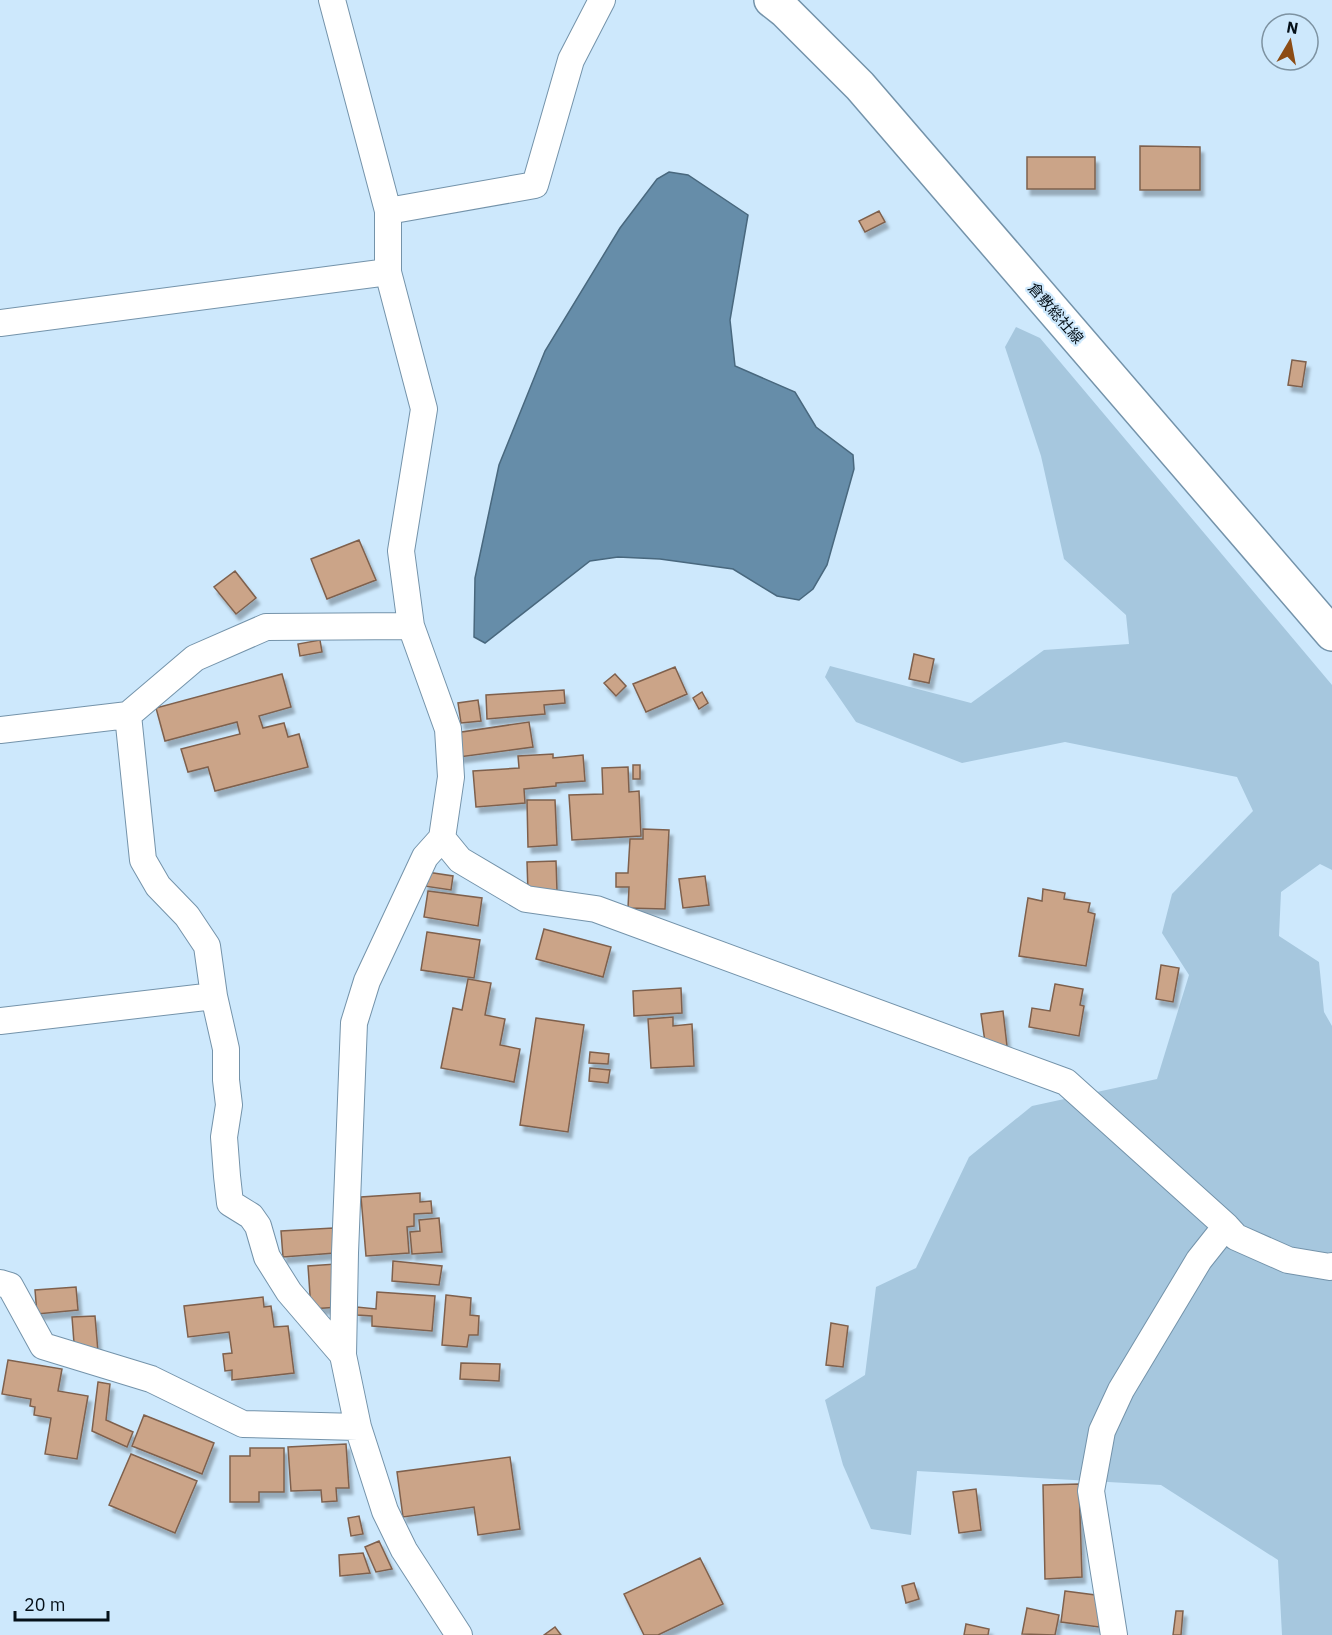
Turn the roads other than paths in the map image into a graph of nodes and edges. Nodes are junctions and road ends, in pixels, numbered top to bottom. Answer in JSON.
{"nodes":[{"id":1,"x":332,"y":0,"type":"edge"},
{"id":2,"x":602,"y":0,"type":"edge"},
{"id":3,"x":771,"y":0,"type":"edge"},
{"id":4,"x":388,"y":211,"type":"junction"},
{"id":5,"x":388,"y":272,"type":"junction"},
{"id":6,"x":0,"y":323,"type":"edge"},
{"id":7,"x":411,"y":626,"type":"junction"},
{"id":8,"x":1332,"y":634,"type":"edge"},
{"id":9,"x":128,"y":715,"type":"junction"},
{"id":10,"x":0,"y":730,"type":"edge"},
{"id":11,"x":442,"y":838,"type":"junction"},
{"id":12,"x":214,"y":996,"type":"junction"},
{"id":13,"x":0,"y":1021,"type":"edge"},
{"id":14,"x":1226,"y":1226,"type":"junction"},
{"id":15,"x":1332,"y":1266,"type":"edge"},
{"id":16,"x":0,"y":1283,"type":"edge"},
{"id":17,"x":343,"y":1355,"type":"junction"},
{"id":18,"x":357,"y":1427,"type":"junction"},
{"id":19,"x":459,"y":1635,"type":"edge"},
{"id":20,"x":1114,"y":1635,"type":"edge"}],
"edges":[{"from":1,"to":4,"type":"street"},
{"from":2,"to":4,"type":"street"},
{"from":3,"to":8,"type":"main road","name":"倉敷総社線"},
{"from":4,"to":5,"type":"street"},
{"from":5,"to":6,"type":"street"},
{"from":5,"to":7,"type":"street"},
{"from":7,"to":9,"type":"street"},
{"from":7,"to":11,"type":"street"},
{"from":9,"to":10,"type":"street"},
{"from":9,"to":12,"type":"street"},
{"from":11,"to":14,"type":"street"},
{"from":11,"to":17,"type":"street"},
{"from":12,"to":13,"type":"street"},
{"from":12,"to":17,"type":"street"},
{"from":14,"to":15,"type":"street"},
{"from":14,"to":20,"type":"street"},
{"from":16,"to":18,"type":"street"},
{"from":17,"to":18,"type":"street"},
{"from":18,"to":19,"type":"street"}]}
